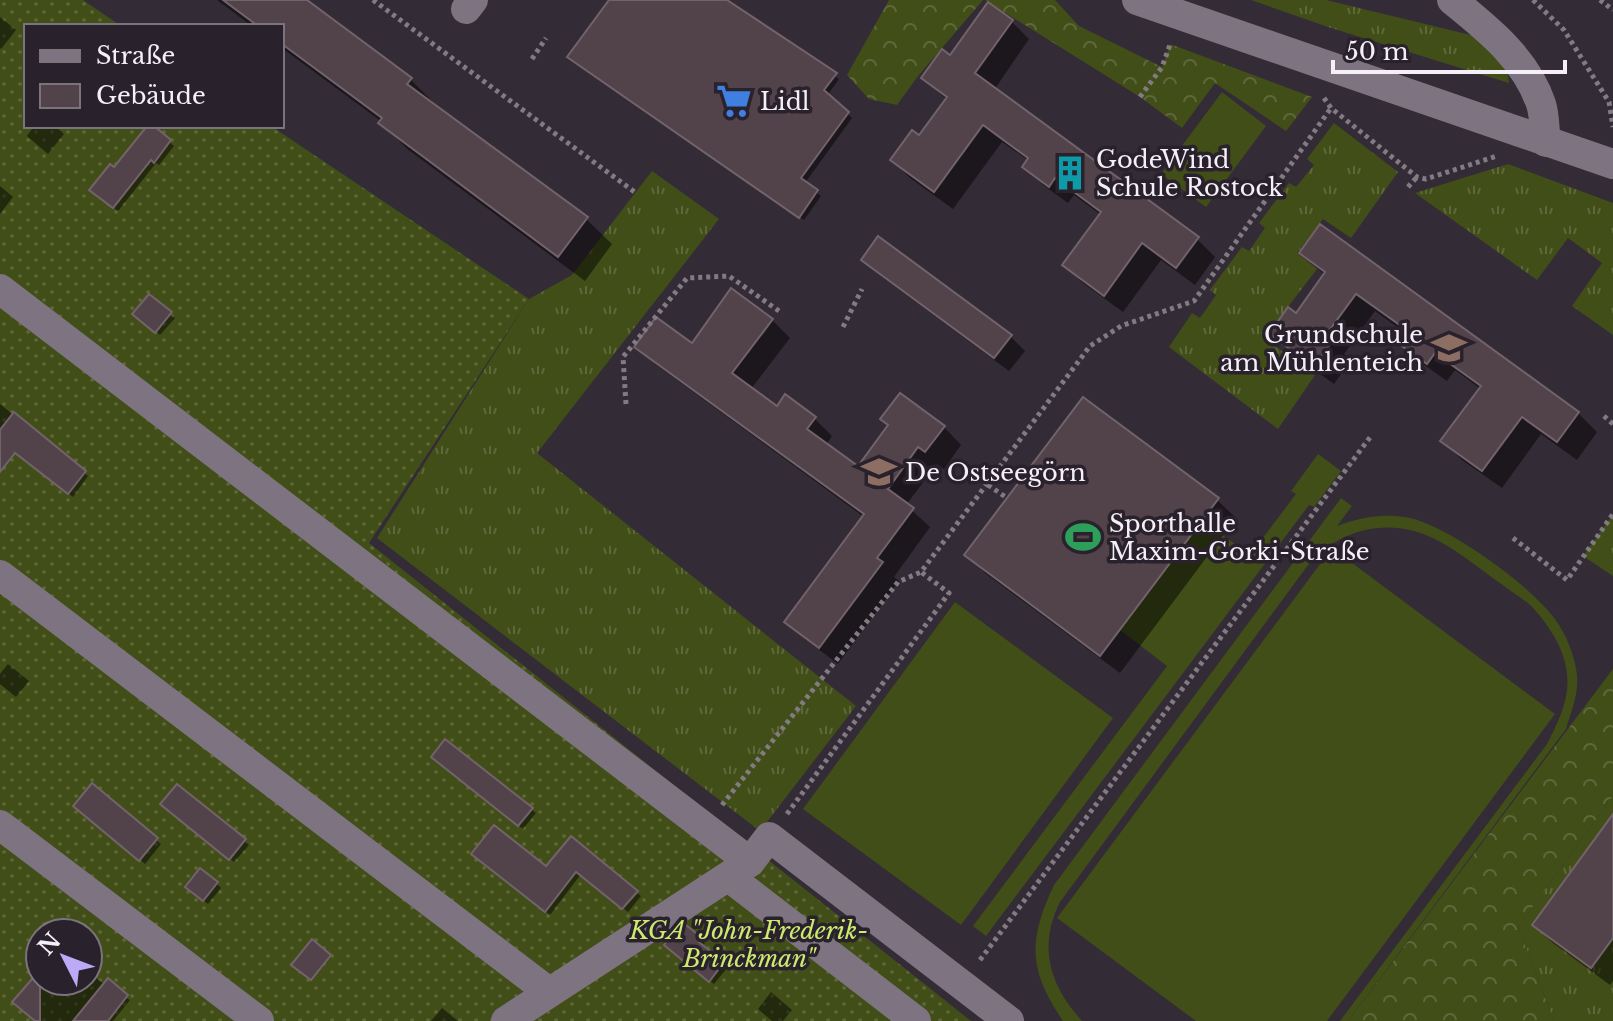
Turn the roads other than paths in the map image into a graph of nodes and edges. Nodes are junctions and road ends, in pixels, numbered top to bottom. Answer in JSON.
{"nodes":[{"id":1,"x":1137,"y":0,"type":"edge"},
{"id":2,"x":1452,"y":0,"type":"edge"},
{"id":3,"x":1546,"y":142,"type":"junction"},
{"id":4,"x":1613,"y":164,"type":"edge"},
{"id":5,"x":0,"y":289,"type":"edge"},
{"id":6,"x":0,"y":575,"type":"edge"},
{"id":7,"x":0,"y":825,"type":"edge"},
{"id":8,"x":739,"y":870,"type":"junction"},
{"id":9,"x":549,"y":992,"type":"junction"},
{"id":10,"x":259,"y":1021,"type":"edge"},
{"id":11,"x":506,"y":1021,"type":"edge"},
{"id":12,"x":916,"y":1021,"type":"edge"},
{"id":13,"x":1009,"y":1021,"type":"edge"}],
"edges":[{"from":1,"to":3,"type":"street"},
{"from":2,"to":3,"type":"street"},
{"from":3,"to":4,"type":"street"},
{"from":5,"to":8,"type":"street"},
{"from":6,"to":9,"type":"street"},
{"from":7,"to":10,"type":"street"},
{"from":8,"to":9,"type":"street"},
{"from":8,"to":12,"type":"street"},
{"from":8,"to":13,"type":"street"},
{"from":9,"to":11,"type":"street"}]}
